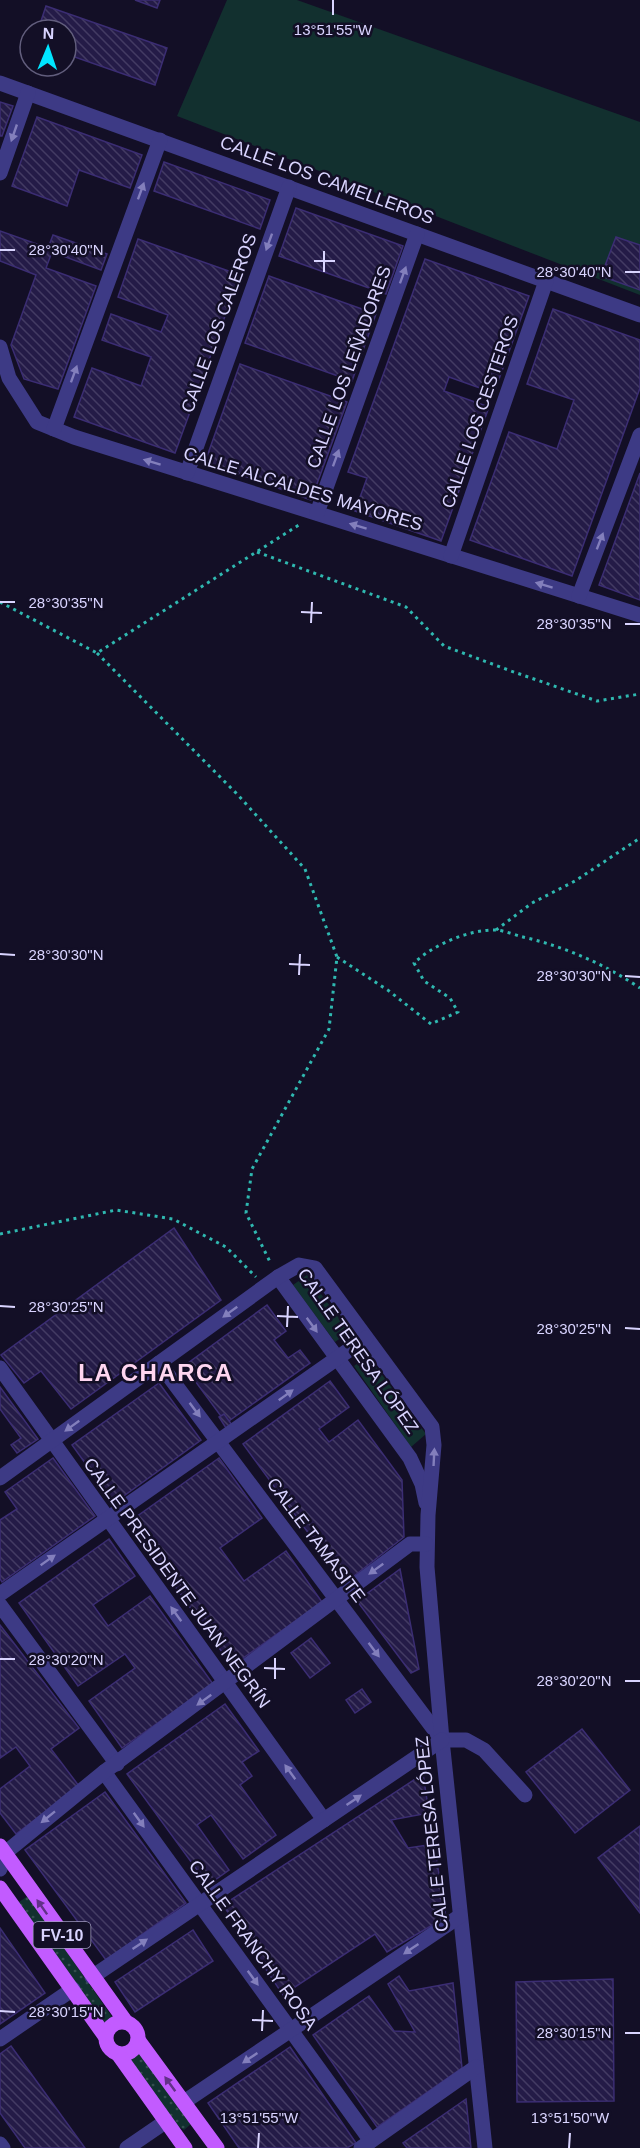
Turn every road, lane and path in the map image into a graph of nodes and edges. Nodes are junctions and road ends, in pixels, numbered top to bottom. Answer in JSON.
{"nodes":[{"id":1,"x":0,"y":83,"type":"edge"},
{"id":2,"x":28,"y":93,"type":"junction"},
{"id":3,"x":160,"y":140,"type":"junction"},
{"id":4,"x":0,"y":173,"type":"edge"},
{"id":5,"x":289,"y":187,"type":"junction"},
{"id":6,"x":417,"y":234,"type":"junction"},
{"id":7,"x":546,"y":281,"type":"junction"},
{"id":8,"x":640,"y":315,"type":"edge"},
{"id":9,"x":0,"y":347,"type":"edge"},
{"id":10,"x":54,"y":429,"type":"junction"},
{"id":11,"x":640,"y":435,"type":"edge"},
{"id":12,"x":187,"y":473,"type":"junction"},
{"id":13,"x":316,"y":513,"type":"junction"},
{"id":14,"x":256,"y":552,"type":"junction"},
{"id":15,"x":451,"y":556,"type":"junction"},
{"id":16,"x":579,"y":596,"type":"junction"},
{"id":17,"x":0,"y":602,"type":"edge"},
{"id":18,"x":640,"y":615,"type":"edge"},
{"id":19,"x":97,"y":653,"type":"junction"},
{"id":20,"x":640,"y":694,"type":"edge"},
{"id":21,"x":640,"y":838,"type":"edge"},
{"id":22,"x":496,"y":930,"type":"junction"},
{"id":23,"x":337,"y":957,"type":"junction"},
{"id":24,"x":640,"y":988,"type":"edge"},
{"id":25,"x":0,"y":1234,"type":"edge"},
{"id":26,"x":271,"y":1282,"type":"junction"},
{"id":27,"x":366,"y":1338,"type":"junction"},
{"id":28,"x":337,"y":1358,"type":"junction"},
{"id":29,"x":159,"y":1363,"type":"junction"},
{"id":30,"x":0,"y":1368,"type":"edge"},
{"id":31,"x":51,"y":1441,"type":"junction"},
{"id":32,"x":219,"y":1442,"type":"junction"},
{"id":33,"x":0,"y":1478,"type":"edge"},
{"id":34,"x":428,"y":1515,"type":"junction"},
{"id":35,"x":107,"y":1518,"type":"junction"},
{"id":36,"x":426,"y":1544,"type":"junction"},
{"id":37,"x":0,"y":1594,"type":"edge"},
{"id":38,"x":335,"y":1599,"type":"junction"},
{"id":39,"x":0,"y":1605,"type":"edge"},
{"id":40,"x":226,"y":1684,"type":"junction"},
{"id":41,"x":441,"y":1740,"type":"junction"},
{"id":42,"x":111,"y":1768,"type":"junction"},
{"id":43,"x":525,"y":1795,"type":"dead end"},
{"id":44,"x":324,"y":1820,"type":"junction"},
{"id":45,"x":2,"y":1849,"type":"edge"},
{"id":46,"x":0,"y":1869,"type":"edge"},
{"id":47,"x":0,"y":1888,"type":"edge"},
{"id":48,"x":200,"y":1904,"type":"junction"},
{"id":49,"x":460,"y":1916,"type":"junction"},
{"id":50,"x":92,"y":1977,"type":"junction"},
{"id":51,"x":73,"y":1989,"type":"junction"},
{"id":52,"x":126,"y":2022,"type":"junction"},
{"id":53,"x":291,"y":2030,"type":"junction"},
{"id":54,"x":105,"y":2036,"type":"junction"},
{"id":55,"x":0,"y":2039,"type":"edge"},
{"id":56,"x":138,"y":2040,"type":"junction"},
{"id":57,"x":118,"y":2054,"type":"junction"},
{"id":58,"x":476,"y":2067,"type":"junction"},
{"id":59,"x":184,"y":2102,"type":"junction"},
{"id":60,"x":165,"y":2122,"type":"junction"},
{"id":61,"x":0,"y":2144,"type":"edge"},
{"id":62,"x":366,"y":2145,"type":"edge"},
{"id":63,"x":3,"y":2148,"type":"edge"},
{"id":64,"x":127,"y":2148,"type":"edge"},
{"id":65,"x":185,"y":2148,"type":"edge"},
{"id":66,"x":217,"y":2148,"type":"edge"},
{"id":67,"x":484,"y":2148,"type":"edge"}],
"edges":[{"from":1,"to":2,"type":"street","name":"CALLE LOS CAMELLEROS"},
{"from":2,"to":3,"type":"street","name":"CALLE LOS CAMELLEROS"},
{"from":2,"to":4,"type":"street","one_way":true},
{"from":3,"to":5,"type":"street","name":"CALLE LOS CAMELLEROS"},
{"from":10,"to":3,"type":"street","one_way":true},
{"from":5,"to":6,"type":"street","name":"CALLE LOS CAMELLEROS"},
{"from":5,"to":12,"type":"street","name":"CALLE LOS CALEROS","one_way":true},
{"from":6,"to":7,"type":"street","name":"CALLE LOS CAMELLEROS"},
{"from":13,"to":6,"type":"street","name":"CALLE LOS LEÑADORES","one_way":true},
{"from":7,"to":8,"type":"street","name":"CALLE LOS CAMELLEROS"},
{"from":7,"to":15,"type":"street","name":"CALLE LOS CESTEROS"},
{"from":9,"to":10,"type":"street","name":"CALLE ALCALDES MAYORES"},
{"from":12,"to":10,"type":"street","name":"CALLE ALCALDES MAYORES","one_way":true},
{"from":16,"to":11,"type":"street","one_way":true},
{"from":12,"to":13,"type":"street","name":"CALLE ALCALDES MAYORES"},
{"from":13,"to":14,"type":"path"},
{"from":15,"to":13,"type":"street","name":"CALLE ALCALDES MAYORES","one_way":true},
{"from":14,"to":19,"type":"path"},
{"from":14,"to":20,"type":"path"},
{"from":16,"to":15,"type":"street","name":"CALLE ALCALDES MAYORES","one_way":true},
{"from":16,"to":18,"type":"street","name":"CALLE ALCALDES MAYORES"},
{"from":17,"to":19,"type":"path"},
{"from":19,"to":23,"type":"path"},
{"from":21,"to":22,"type":"path"},
{"from":22,"to":23,"type":"path"},
{"from":22,"to":24,"type":"path"},
{"from":23,"to":26,"type":"path"},
{"from":25,"to":26,"type":"path"},
{"from":26,"to":27,"type":"street","name":"CALLE TERESA LÓPEZ"},
{"from":26,"to":28,"type":"street","name":"CALLE TERESA LÓPEZ","one_way":true},
{"from":26,"to":29,"type":"street","one_way":true},
{"from":27,"to":28,"type":"street"},
{"from":34,"to":27,"type":"street","name":"CALLE TERESA LÓPEZ","one_way":true},
{"from":32,"to":28,"type":"street","one_way":true},
{"from":28,"to":34,"type":"street","name":"CALLE TERESA LÓPEZ"},
{"from":29,"to":31,"type":"street","one_way":true},
{"from":29,"to":32,"type":"street","name":"CALLE TAMASITE","one_way":true},
{"from":30,"to":31,"type":"street","name":"CALLE PRESIDENTE JUAN NEGRÍN"},
{"from":31,"to":33,"type":"street"},
{"from":31,"to":35,"type":"street","name":"CALLE PRESIDENTE JUAN NEGRÍN"},
{"from":32,"to":35,"type":"street"},
{"from":32,"to":38,"type":"street","name":"CALLE TAMASITE"},
{"from":34,"to":36,"type":"street","name":"CALLE TERESA LÓPEZ"},
{"from":37,"to":35,"type":"street","one_way":true},
{"from":40,"to":35,"type":"street","name":"CALLE PRESIDENTE JUAN NEGRÍN","one_way":true},
{"from":36,"to":38,"type":"street","one_way":true},
{"from":36,"to":41,"type":"street","name":"CALLE TERESA LÓPEZ"},
{"from":38,"to":40,"type":"street"},
{"from":38,"to":41,"type":"street","name":"CALLE TAMASITE","one_way":true},
{"from":39,"to":42,"type":"street","name":"CALLE FRANCHY ROSA"},
{"from":40,"to":42,"type":"street","one_way":true},
{"from":44,"to":40,"type":"street","name":"CALLE PRESIDENTE JUAN NEGRÍN","one_way":true},
{"from":41,"to":43,"type":"street"},
{"from":44,"to":41,"type":"street","one_way":true},
{"from":41,"to":49,"type":"street","name":"CALLE TERESA LÓPEZ"},
{"from":42,"to":45,"type":"street","one_way":true},
{"from":42,"to":48,"type":"street","name":"CALLE FRANCHY ROSA","one_way":true},
{"from":44,"to":48,"type":"street"},
{"from":45,"to":46,"type":"street"},
{"from":50,"to":45,"type":"main road","number":"FV-10","one_way":true},
{"from":47,"to":51,"type":"main road","number":"FV-10"},
{"from":50,"to":48,"type":"street","one_way":true},
{"from":48,"to":53,"type":"street","name":"CALLE FRANCHY ROSA","one_way":true},
{"from":49,"to":53,"type":"street","one_way":true},
{"from":49,"to":58,"type":"street","name":"CALLE TERESA LÓPEZ"},
{"from":50,"to":52,"type":"main road","number":"FV-10"},
{"from":51,"to":54,"type":"main road","number":"FV-10"},
{"from":51,"to":55,"type":"street"},
{"from":52,"to":54,"type":"main road"},
{"from":52,"to":56,"type":"main road","number":"FV-10"},
{"from":53,"to":59,"type":"street","one_way":true},
{"from":53,"to":62,"type":"street","name":"CALLE FRANCHY ROSA"},
{"from":54,"to":57,"type":"main road","number":"FV-10"},
{"from":56,"to":57,"type":"main road"},
{"from":59,"to":56,"type":"main road","number":"FV-10","one_way":true},
{"from":57,"to":60,"type":"main road","number":"FV-10"},
{"from":58,"to":62,"type":"street"},
{"from":58,"to":67,"type":"street","name":"CALLE TERESA LÓPEZ"},
{"from":59,"to":66,"type":"main road","number":"FV-10"},
{"from":60,"to":64,"type":"street"},
{"from":60,"to":65,"type":"main road","number":"FV-10"},
{"from":61,"to":63,"type":"street"}]}
